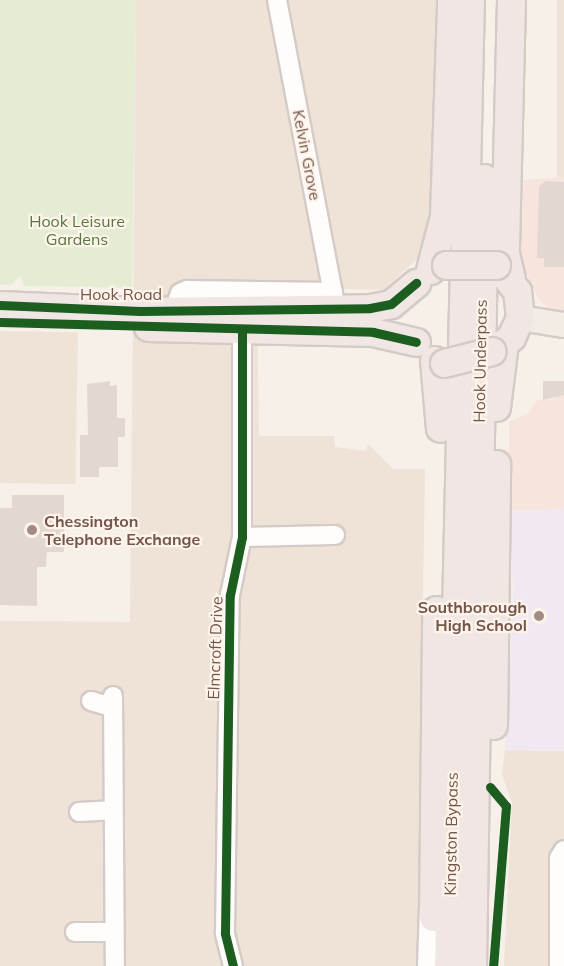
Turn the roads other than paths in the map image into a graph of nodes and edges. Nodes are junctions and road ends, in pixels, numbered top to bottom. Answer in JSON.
{"nodes":[{"id":1,"x":277,"y":0,"type":"edge"},
{"id":2,"x":451,"y":0,"type":"edge"},
{"id":3,"x":470,"y":0,"type":"edge"},
{"id":4,"x":488,"y":0,"type":"edge"},
{"id":5,"x":511,"y":0,"type":"edge"},
{"id":6,"x":431,"y":272,"type":"junction"},
{"id":7,"x":504,"y":272,"type":"junction"},
{"id":8,"x":335,"y":300,"type":"junction"},
{"id":9,"x":0,"y":305,"type":"edge"},
{"id":10,"x":174,"y":309,"type":"junction"},
{"id":11,"x":520,"y":318,"type":"junction"},
{"id":12,"x":242,"y":321,"type":"junction"},
{"id":13,"x":0,"y":322,"type":"edge"},
{"id":14,"x":564,"y":325,"type":"edge"},
{"id":15,"x":498,"y":347,"type":"junction"},
{"id":16,"x":432,"y":355,"type":"junction"},
{"id":17,"x":335,"y":535,"type":"dead end"},
{"id":18,"x":242,"y":537,"type":"junction"},
{"id":19,"x":91,"y":700,"type":"dead end"},
{"id":20,"x":453,"y":702,"type":"joint"},
{"id":21,"x":475,"y":723,"type":"joint"},
{"id":22,"x":112,"y":810,"type":"junction"},
{"id":23,"x":79,"y":812,"type":"dead end"},
{"id":24,"x":564,"y":850,"type":"edge"},
{"id":25,"x":431,"y":867,"type":"junction"},
{"id":26,"x":75,"y":932,"type":"dead end"},
{"id":27,"x":114,"y":932,"type":"junction"},
{"id":28,"x":115,"y":966,"type":"edge"},
{"id":29,"x":233,"y":966,"type":"edge"},
{"id":30,"x":427,"y":966,"type":"edge"},
{"id":31,"x":434,"y":966,"type":"edge"},
{"id":32,"x":448,"y":966,"type":"edge"},
{"id":33,"x":472,"y":966,"type":"edge"},
{"id":34,"x":480,"y":966,"type":"edge"},
{"id":35,"x":559,"y":966,"type":"edge"}],
"edges":[{"from":1,"to":8,"type":"street","name":"Kelvin Grove"},
{"from":2,"to":6,"type":"highway"},
{"from":3,"to":20,"type":"highway","name":"Hook Underpass"},
{"from":4,"to":21,"type":"highway","name":"Hook Underpass"},
{"from":5,"to":7,"type":"highway"},
{"from":6,"to":7,"type":"highway","bridge":true},
{"from":6,"to":8,"type":"highway"},
{"from":6,"to":16,"type":"highway"},
{"from":7,"to":11,"type":"highway"},
{"from":8,"to":10,"type":"street"},
{"from":8,"to":12,"type":"highway"},
{"from":9,"to":10,"type":"highway","name":"Hook Road"},
{"from":10,"to":12,"type":"highway","name":"Hook Road"},
{"from":11,"to":14,"type":"main road"},
{"from":11,"to":15,"type":"highway"},
{"from":12,"to":13,"type":"highway","name":"Hook Road"},
{"from":12,"to":16,"type":"highway","name":"Hook Road"},
{"from":12,"to":18,"type":"street","name":"Elmcroft Drive"},
{"from":15,"to":16,"type":"highway","bridge":true},
{"from":15,"to":34,"type":"highway"},
{"from":16,"to":25,"type":"highway"},
{"from":17,"to":18,"type":"street"},
{"from":18,"to":29,"type":"street","name":"Elmcroft Drive"},
{"from":19,"to":22,"type":"street"},
{"from":20,"to":32,"type":"highway","name":"Kingston Bypass"},
{"from":21,"to":33,"type":"highway","name":"Kingston Bypass"},
{"from":22,"to":23,"type":"street"},
{"from":22,"to":27,"type":"street"},
{"from":24,"to":35,"type":"street"},
{"from":25,"to":30,"type":"street"},
{"from":25,"to":31,"type":"highway"},
{"from":26,"to":27,"type":"street"},
{"from":27,"to":28,"type":"street"}]}
